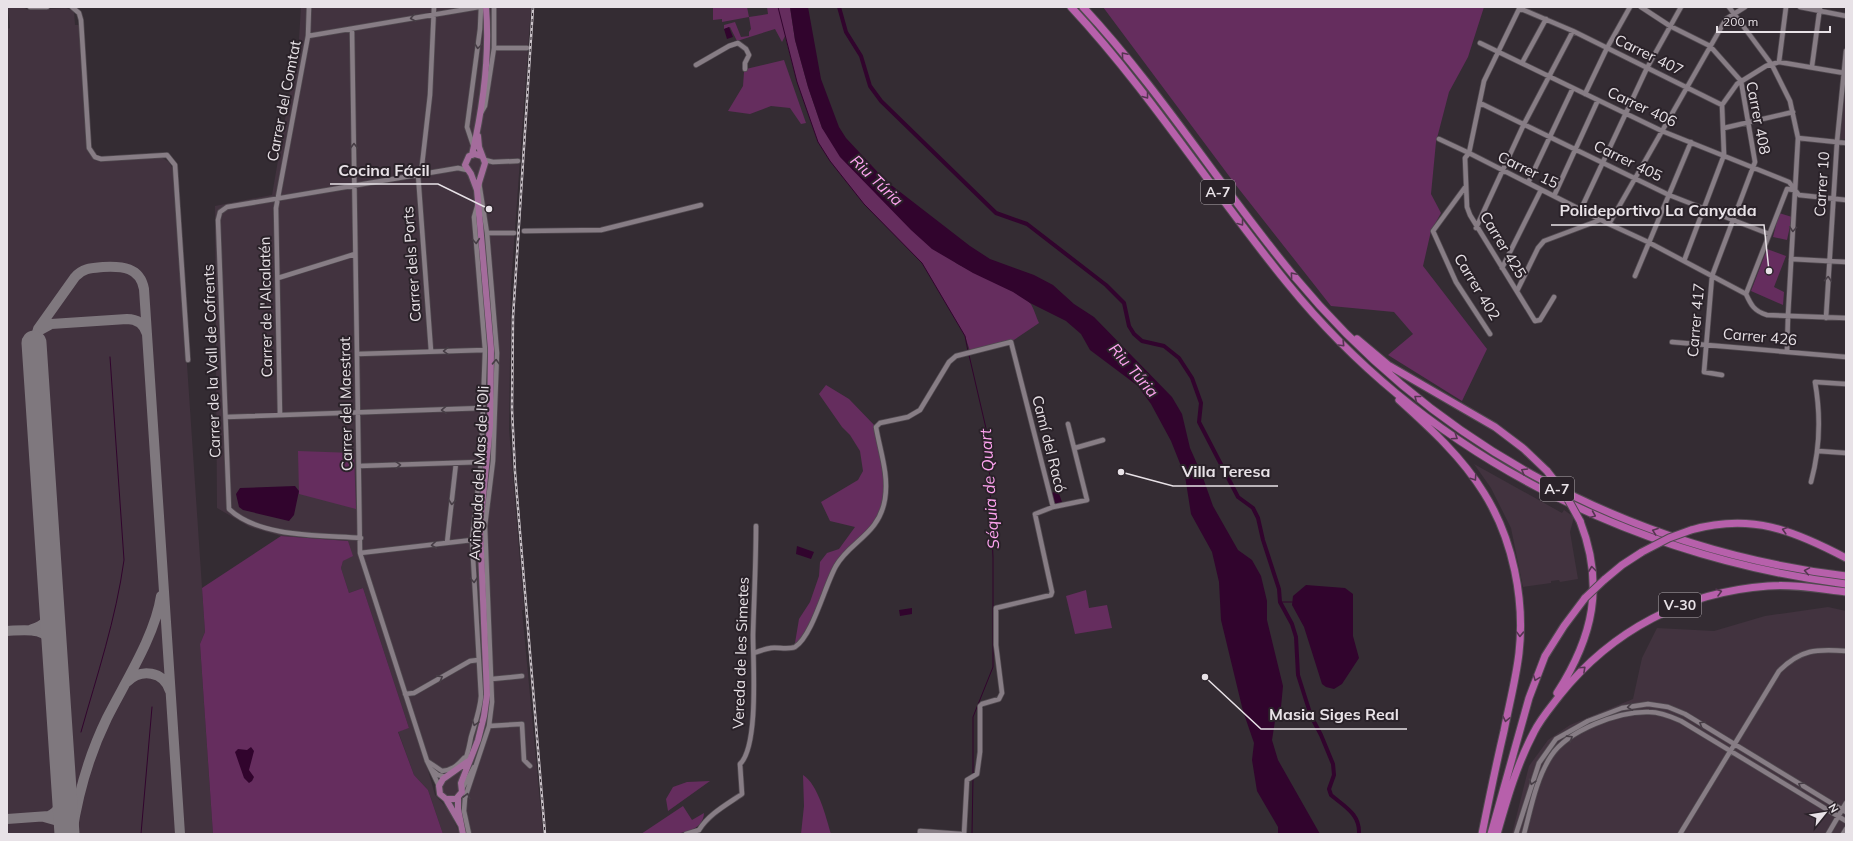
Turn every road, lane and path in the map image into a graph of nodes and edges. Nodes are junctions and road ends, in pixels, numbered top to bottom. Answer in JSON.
{"nodes":[{"id":1,"x":30,"y":7,"type":"edge"},
{"id":2,"x":47,"y":7,"type":"edge"},
{"id":3,"x":72,"y":7,"type":"edge"},
{"id":4,"x":310,"y":7,"type":"edge"},
{"id":5,"x":434,"y":7,"type":"edge"},
{"id":6,"x":480,"y":7,"type":"edge"},
{"id":7,"x":486,"y":7,"type":"edge"},
{"id":8,"x":494,"y":7,"type":"edge"},
{"id":9,"x":1071,"y":7,"type":"edge"},
{"id":10,"x":1083,"y":7,"type":"edge"},
{"id":11,"x":1519,"y":7,"type":"edge"},
{"id":12,"x":1630,"y":7,"type":"edge"},
{"id":13,"x":1642,"y":7,"type":"edge"},
{"id":14,"x":1680,"y":7,"type":"edge"},
{"id":15,"x":1729,"y":7,"type":"edge"},
{"id":16,"x":1745,"y":7,"type":"edge"},
{"id":17,"x":1786,"y":7,"type":"edge"},
{"id":18,"x":1800,"y":7,"type":"edge"},
{"id":19,"x":1820,"y":9,"type":"edge"},
{"id":20,"x":1734,"y":14,"type":"junction"},
{"id":21,"x":435,"y":15,"type":"junction"},
{"id":22,"x":1846,"y":16,"type":"edge"},
{"id":23,"x":1546,"y":19,"type":"junction"},
{"id":24,"x":1670,"y":26,"type":"junction"},
{"id":25,"x":352,"y":29,"type":"junction"},
{"id":26,"x":1573,"y":31,"type":"junction"},
{"id":27,"x":308,"y":36,"type":"junction"},
{"id":28,"x":1480,"y":43,"type":"dead end"},
{"id":29,"x":1710,"y":46,"type":"junction"},
{"id":30,"x":494,"y":48,"type":"junction"},
{"id":31,"x":527,"y":48,"type":"dead end"},
{"id":32,"x":1607,"y":48,"type":"junction"},
{"id":33,"x":1846,"y":51,"type":"edge"},
{"id":34,"x":1498,"y":52,"type":"junction"},
{"id":35,"x":1779,"y":62,"type":"junction"},
{"id":36,"x":1522,"y":63,"type":"junction"},
{"id":37,"x":696,"y":65,"type":"dead end"},
{"id":38,"x":1772,"y":65,"type":"junction"},
{"id":39,"x":1812,"y":66,"type":"junction"},
{"id":40,"x":1647,"y":68,"type":"junction"},
{"id":41,"x":745,"y":69,"type":"dead end"},
{"id":42,"x":1844,"y":73,"type":"edge"},
{"id":43,"x":1548,"y":76,"type":"junction"},
{"id":44,"x":1741,"y":81,"type":"junction"},
{"id":45,"x":1687,"y":87,"type":"junction"},
{"id":46,"x":1573,"y":88,"type":"junction"},
{"id":47,"x":1585,"y":94,"type":"junction"},
{"id":48,"x":1598,"y":100,"type":"junction"},
{"id":49,"x":1480,"y":103,"type":"junction"},
{"id":50,"x":1722,"y":105,"type":"junction"},
{"id":51,"x":1793,"y":112,"type":"junction"},
{"id":52,"x":1626,"y":114,"type":"junction"},
{"id":53,"x":479,"y":116,"type":"junction"},
{"id":54,"x":1748,"y":123,"type":"junction"},
{"id":55,"x":1524,"y":124,"type":"junction"},
{"id":56,"x":478,"y":128,"type":"junction"},
{"id":57,"x":1724,"y":128,"type":"junction"},
{"id":58,"x":1662,"y":131,"type":"junction"},
{"id":59,"x":1550,"y":137,"type":"junction"},
{"id":60,"x":1798,"y":138,"type":"junction"},
{"id":61,"x":1439,"y":139,"type":"dead end"},
{"id":62,"x":1691,"y":142,"type":"junction"},
{"id":63,"x":1837,"y":142,"type":"junction"},
{"id":64,"x":1846,"y":143,"type":"edge"},
{"id":65,"x":473,"y":147,"type":"junction"},
{"id":66,"x":1575,"y":149,"type":"junction"},
{"id":67,"x":1469,"y":154,"type":"junction"},
{"id":68,"x":472,"y":155,"type":"junction"},
{"id":69,"x":1724,"y":156,"type":"junction"},
{"id":70,"x":484,"y":161,"type":"junction"},
{"id":71,"x":518,"y":161,"type":"dead end"},
{"id":72,"x":1603,"y":162,"type":"junction"},
{"id":73,"x":465,"y":163,"type":"junction"},
{"id":74,"x":458,"y":168,"type":"junction"},
{"id":75,"x":1754,"y":168,"type":"junction"},
{"id":76,"x":1503,"y":171,"type":"junction"},
{"id":77,"x":469,"y":172,"type":"junction"},
{"id":78,"x":481,"y":172,"type":"junction"},
{"id":79,"x":420,"y":174,"type":"junction"},
{"id":80,"x":1636,"y":179,"type":"junction"},
{"id":81,"x":479,"y":181,"type":"junction"},
{"id":82,"x":1528,"y":183,"type":"junction"},
{"id":83,"x":354,"y":185,"type":"junction"},
{"id":84,"x":1466,"y":186,"type":"junction"},
{"id":85,"x":477,"y":190,"type":"junction"},
{"id":86,"x":1541,"y":190,"type":"junction"},
{"id":87,"x":1794,"y":190,"type":"junction"},
{"id":88,"x":1669,"y":195,"type":"junction"},
{"id":89,"x":1554,"y":196,"type":"junction"},
{"id":90,"x":278,"y":198,"type":"junction"},
{"id":91,"x":1834,"y":199,"type":"junction"},
{"id":92,"x":1846,"y":200,"type":"edge"},
{"id":93,"x":478,"y":203,"type":"junction"},
{"id":94,"x":701,"y":205,"type":"dead end"},
{"id":95,"x":1581,"y":209,"type":"junction"},
{"id":96,"x":1704,"y":209,"type":"junction"},
{"id":97,"x":1600,"y":220,"type":"junction"},
{"id":98,"x":1734,"y":220,"type":"junction"},
{"id":99,"x":1609,"y":224,"type":"junction"},
{"id":100,"x":1476,"y":228,"type":"junction"},
{"id":101,"x":524,"y":231,"type":"dead end"},
{"id":102,"x":487,"y":233,"type":"junction"},
{"id":103,"x":514,"y":233,"type":"dead end"},
{"id":104,"x":1769,"y":234,"type":"junction"},
{"id":105,"x":1648,"y":242,"type":"junction"},
{"id":106,"x":355,"y":254,"type":"junction"},
{"id":107,"x":1791,"y":259,"type":"junction"},
{"id":108,"x":1684,"y":261,"type":"junction"},
{"id":109,"x":1829,"y":261,"type":"junction"},
{"id":110,"x":1846,"y":262,"type":"edge"},
{"id":111,"x":1502,"y":268,"type":"junction"},
{"id":112,"x":1634,"y":276,"type":"dead end"},
{"id":113,"x":1712,"y":276,"type":"junction"},
{"id":114,"x":278,"y":278,"type":"junction"},
{"id":115,"x":1517,"y":291,"type":"junction"},
{"id":116,"x":1746,"y":294,"type":"junction"},
{"id":117,"x":1554,"y":297,"type":"dead end"},
{"id":118,"x":1318,"y":304,"type":"junction"},
{"id":119,"x":1788,"y":316,"type":"junction"},
{"id":120,"x":1826,"y":318,"type":"junction"},
{"id":121,"x":1846,"y":318,"type":"edge"},
{"id":122,"x":1490,"y":334,"type":"dead end"},
{"id":123,"x":1672,"y":342,"type":"dead end"},
{"id":124,"x":1706,"y":344,"type":"junction"},
{"id":125,"x":485,"y":350,"type":"junction"},
{"id":126,"x":431,"y":351,"type":"junction"},
{"id":127,"x":1788,"y":352,"type":"junction"},
{"id":128,"x":357,"y":354,"type":"junction"},
{"id":129,"x":1846,"y":357,"type":"edge"},
{"id":130,"x":188,"y":360,"type":"dead end"},
{"id":131,"x":1722,"y":375,"type":"dead end"},
{"id":132,"x":1380,"y":379,"type":"junction"},
{"id":133,"x":1846,"y":384,"type":"edge"},
{"id":134,"x":483,"y":408,"type":"junction"},
{"id":135,"x":358,"y":412,"type":"junction"},
{"id":136,"x":280,"y":415,"type":"junction"},
{"id":137,"x":226,"y":417,"type":"junction"},
{"id":138,"x":1068,"y":424,"type":"dead end"},
{"id":139,"x":1103,"y":440,"type":"dead end"},
{"id":140,"x":1074,"y":448,"type":"junction"},
{"id":141,"x":1818,"y":451,"type":"junction"},
{"id":142,"x":1846,"y":453,"type":"edge"},
{"id":143,"x":481,"y":462,"type":"junction"},
{"id":144,"x":456,"y":463,"type":"junction"},
{"id":145,"x":359,"y":466,"type":"junction"},
{"id":146,"x":1811,"y":482,"type":"dead end"},
{"id":147,"x":1053,"y":507,"type":"junction"},
{"id":148,"x":756,"y":526,"type":"dead end"},
{"id":149,"x":360,"y":538,"type":"junction"},
{"id":150,"x":472,"y":540,"type":"junction"},
{"id":151,"x":447,"y":543,"type":"junction"},
{"id":152,"x":360,"y":552,"type":"junction"},
{"id":153,"x":1846,"y":558,"type":"edge"},
{"id":154,"x":1846,"y":576,"type":"edge"},
{"id":155,"x":1846,"y":584,"type":"edge"},
{"id":156,"x":1846,"y":592,"type":"edge"},
{"id":157,"x":1846,"y":651,"type":"edge"},
{"id":158,"x":754,"y":653,"type":"junction"},
{"id":159,"x":478,"y":660,"type":"junction"},
{"id":160,"x":522,"y":676,"type":"dead end"},
{"id":161,"x":492,"y":679,"type":"junction"},
{"id":162,"x":405,"y":694,"type":"junction"},
{"id":163,"x":1548,"y":709,"type":"junction"},
{"id":164,"x":489,"y":726,"type":"junction"},
{"id":165,"x":1734,"y":744,"type":"junction"},
{"id":166,"x":469,"y":748,"type":"junction"},
{"id":167,"x":1730,"y":751,"type":"junction"},
{"id":168,"x":470,"y":758,"type":"junction"},
{"id":169,"x":427,"y":761,"type":"junction"},
{"id":170,"x":476,"y":764,"type":"junction"},
{"id":171,"x":530,"y":766,"type":"dead end"},
{"id":172,"x":462,"y":767,"type":"junction"},
{"id":173,"x":430,"y":768,"type":"junction"},
{"id":174,"x":447,"y":777,"type":"junction"},
{"id":175,"x":439,"y":786,"type":"junction"},
{"id":176,"x":462,"y":786,"type":"junction"},
{"id":177,"x":458,"y":797,"type":"junction"},
{"id":178,"x":446,"y":799,"type":"junction"},
{"id":179,"x":1846,"y":803,"type":"edge"},
{"id":180,"x":458,"y":809,"type":"junction"},
{"id":181,"x":1844,"y":811,"type":"edge"},
{"id":182,"x":1838,"y":816,"type":"junction"},
{"id":183,"x":1846,"y":821,"type":"edge"},
{"id":184,"x":461,"y":825,"type":"junction"},
{"id":185,"x":1846,"y":829,"type":"edge"},
{"id":186,"x":700,"y":832,"type":"edge"},
{"id":187,"x":463,"y":834,"type":"edge"},
{"id":188,"x":469,"y":834,"type":"edge"},
{"id":189,"x":686,"y":834,"type":"edge"},
{"id":190,"x":920,"y":834,"type":"edge"},
{"id":191,"x":962,"y":834,"type":"edge"},
{"id":192,"x":1482,"y":834,"type":"edge"},
{"id":193,"x":1491,"y":834,"type":"edge"},
{"id":194,"x":1497,"y":834,"type":"edge"},
{"id":195,"x":1516,"y":834,"type":"edge"},
{"id":196,"x":1524,"y":834,"type":"edge"},
{"id":197,"x":1680,"y":834,"type":"edge"},
{"id":198,"x":1828,"y":834,"type":"edge"},
{"id":199,"x":1843,"y":834,"type":"edge"}],
"edges":[{"from":1,"to":2,"type":"street"},
{"from":3,"to":130,"type":"street"},
{"from":4,"to":27,"type":"street","name":"Carrer del Comtat"},
{"from":5,"to":21,"type":"street","name":"Carrer dels Ports"},
{"from":6,"to":21,"type":"street"},
{"from":6,"to":65,"type":"street","one_way":true},
{"from":7,"to":53,"type":"main road"},
{"from":8,"to":30,"type":"street"},
{"from":9,"to":132,"type":"highway","number":"A-7","one_way":true},
{"from":118,"to":10,"type":"highway","number":"A-7","one_way":true},
{"from":11,"to":23,"type":"street","name":"Carrer 407"},
{"from":11,"to":34,"type":"street"},
{"from":12,"to":32,"type":"street"},
{"from":13,"to":24,"type":"street","name":"Carrer 408"},
{"from":14,"to":24,"type":"street"},
{"from":15,"to":20,"type":"street"},
{"from":16,"to":20,"type":"street"},
{"from":17,"to":35,"type":"street"},
{"from":18,"to":19,"type":"street"},
{"from":19,"to":22,"type":"street"},
{"from":19,"to":39,"type":"street"},
{"from":20,"to":29,"type":"street"},
{"from":20,"to":38,"type":"street"},
{"from":21,"to":25,"type":"street","one_way":true},
{"from":21,"to":79,"type":"street","name":"Carrer dels Ports"},
{"from":23,"to":26,"type":"street","name":"Carrer 407"},
{"from":23,"to":36,"type":"street"},
{"from":24,"to":29,"type":"street","name":"Carrer 408"},
{"from":24,"to":40,"type":"street"},
{"from":25,"to":27,"type":"street"},
{"from":83,"to":25,"type":"street","name":"Carrer del Maestrat","one_way":true},
{"from":26,"to":32,"type":"street","name":"Carrer 407"},
{"from":26,"to":43,"type":"street"},
{"from":27,"to":90,"type":"street","name":"Carrer del Comtat"},
{"from":28,"to":34,"type":"street","name":"Carrer 406"},
{"from":29,"to":44,"type":"street","name":"Carrer 408"},
{"from":29,"to":45,"type":"street"},
{"from":30,"to":31,"type":"street"},
{"from":30,"to":53,"type":"street"},
{"from":32,"to":40,"type":"street","name":"Carrer 407"},
{"from":32,"to":47,"type":"street"},
{"from":33,"to":42,"type":"street","name":"Carrer 10"},
{"from":34,"to":36,"type":"street","name":"Carrer 406"},
{"from":34,"to":49,"type":"street"},
{"from":35,"to":38,"type":"street"},
{"from":35,"to":39,"type":"street"},
{"from":36,"to":43,"type":"street","name":"Carrer 406"},
{"from":37,"to":41,"type":"street"},
{"from":38,"to":44,"type":"street"},
{"from":38,"to":51,"type":"street"},
{"from":39,"to":42,"type":"street"},
{"from":40,"to":45,"type":"street","name":"Carrer 407"},
{"from":40,"to":52,"type":"street"},
{"from":42,"to":63,"type":"street","name":"Carrer 10"},
{"from":43,"to":46,"type":"street","name":"Carrer 406"},
{"from":43,"to":55,"type":"street"},
{"from":44,"to":50,"type":"street"},
{"from":44,"to":54,"type":"street","name":"Carrer 408"},
{"from":45,"to":50,"type":"street","name":"Carrer 407"},
{"from":45,"to":58,"type":"street"},
{"from":46,"to":47,"type":"street","name":"Carrer 406"},
{"from":46,"to":59,"type":"street"},
{"from":47,"to":48,"type":"street","name":"Carrer 406"},
{"from":48,"to":52,"type":"street","name":"Carrer 406"},
{"from":48,"to":66,"type":"street"},
{"from":49,"to":55,"type":"street","name":"Carrer 405"},
{"from":49,"to":67,"type":"street"},
{"from":50,"to":57,"type":"street"},
{"from":51,"to":54,"type":"street"},
{"from":51,"to":60,"type":"street"},
{"from":52,"to":58,"type":"street","name":"Carrer 406"},
{"from":52,"to":72,"type":"street"},
{"from":53,"to":56,"type":"main road"},
{"from":54,"to":57,"type":"street"},
{"from":54,"to":75,"type":"street","name":"Carrer 408"},
{"from":55,"to":59,"type":"street","name":"Carrer 405"},
{"from":55,"to":76,"type":"street"},
{"from":56,"to":65,"type":"main road"},
{"from":56,"to":70,"type":"main road"},
{"from":57,"to":69,"type":"street"},
{"from":58,"to":62,"type":"street","name":"Carrer 406"},
{"from":58,"to":80,"type":"street"},
{"from":59,"to":66,"type":"street","name":"Carrer 405"},
{"from":59,"to":82,"type":"street"},
{"from":60,"to":63,"type":"street"},
{"from":60,"to":87,"type":"street"},
{"from":61,"to":67,"type":"street","name":"Carrer 15"},
{"from":62,"to":69,"type":"street","name":"Carrer 406"},
{"from":62,"to":88,"type":"street"},
{"from":63,"to":64,"type":"street"},
{"from":63,"to":91,"type":"street","name":"Carrer 10"},
{"from":65,"to":68,"type":"main road"},
{"from":66,"to":72,"type":"street","name":"Carrer 405"},
{"from":66,"to":89,"type":"street"},
{"from":67,"to":76,"type":"street","name":"Carrer 15"},
{"from":67,"to":84,"type":"street","name":"Carrer 425"},
{"from":68,"to":70,"type":"main road"},
{"from":68,"to":73,"type":"main road"},
{"from":69,"to":75,"type":"street","name":"Carrer 406"},
{"from":69,"to":96,"type":"street"},
{"from":70,"to":71,"type":"street"},
{"from":70,"to":78,"type":"main road"},
{"from":72,"to":80,"type":"street","name":"Carrer 405"},
{"from":72,"to":95,"type":"street"},
{"from":73,"to":74,"type":"street"},
{"from":73,"to":77,"type":"main road"},
{"from":74,"to":77,"type":"street"},
{"from":74,"to":79,"type":"street"},
{"from":75,"to":87,"type":"street","name":"Carrer 406"},
{"from":75,"to":98,"type":"street","name":"Carrer 408"},
{"from":76,"to":82,"type":"street","name":"Carrer 15"},
{"from":76,"to":100,"type":"street"},
{"from":77,"to":78,"type":"main road"},
{"from":77,"to":85,"type":"main road"},
{"from":78,"to":81,"type":"main road"},
{"from":79,"to":83,"type":"street"},
{"from":79,"to":126,"type":"street","name":"Carrer dels Ports"},
{"from":80,"to":88,"type":"street","name":"Carrer 405"},
{"from":80,"to":99,"type":"street"},
{"from":81,"to":85,"type":"main road"},
{"from":81,"to":102,"type":"street","name":"Avinguda del Mas de l'Oli"},
{"from":82,"to":86,"type":"street","name":"Carrer 15"},
{"from":83,"to":90,"type":"street"},
{"from":83,"to":106,"type":"street","name":"Carrer del Maestrat"},
{"from":84,"to":100,"type":"street","name":"Carrer 425"},
{"from":84,"to":122,"type":"street","name":"Carrer 402"},
{"from":85,"to":93,"type":"main road"},
{"from":86,"to":89,"type":"street","name":"Carrer 15"},
{"from":86,"to":111,"type":"street"},
{"from":87,"to":91,"type":"street"},
{"from":87,"to":104,"type":"street"},
{"from":87,"to":107,"type":"street","one_way":true},
{"from":88,"to":96,"type":"street","name":"Carrer 405"},
{"from":88,"to":105,"type":"street"},
{"from":89,"to":95,"type":"street","name":"Carrer 15"},
{"from":90,"to":114,"type":"street","name":"Carrer de l'Alcalatén"},
{"from":90,"to":137,"type":"street","name":"Carrer de la Vall de Cofrents"},
{"from":91,"to":92,"type":"street"},
{"from":91,"to":109,"type":"street","name":"Carrer 10"},
{"from":93,"to":125,"type":"street","name":"Avinguda del Mas de l'Oli","one_way":true},
{"from":93,"to":168,"type":"main road"},
{"from":94,"to":101,"type":"street"},
{"from":95,"to":97,"type":"street","name":"Carrer 15"},
{"from":96,"to":98,"type":"street","name":"Carrer 405"},
{"from":96,"to":108,"type":"street"},
{"from":97,"to":99,"type":"street","name":"Carrer 15"},
{"from":97,"to":115,"type":"street"},
{"from":98,"to":104,"type":"street","name":"Carrer 405"},
{"from":98,"to":113,"type":"street","name":"Carrer 408"},
{"from":99,"to":105,"type":"street","name":"Carrer 15"},
{"from":100,"to":111,"type":"street","name":"Carrer 425"},
{"from":102,"to":103,"type":"street"},
{"from":161,"to":102,"type":"street","name":"Avinguda del Mas de l'Oli","one_way":true},
{"from":104,"to":116,"type":"street"},
{"from":105,"to":108,"type":"street","name":"Carrer 15"},
{"from":105,"to":112,"type":"street"},
{"from":106,"to":114,"type":"street"},
{"from":106,"to":128,"type":"street","name":"Carrer del Maestrat"},
{"from":107,"to":109,"type":"street"},
{"from":107,"to":119,"type":"street"},
{"from":108,"to":113,"type":"street","name":"Carrer 15"},
{"from":109,"to":110,"type":"street"},
{"from":120,"to":109,"type":"street","name":"Carrer 10","one_way":true},
{"from":111,"to":115,"type":"street","name":"Carrer 425"},
{"from":113,"to":116,"type":"street","name":"Carrer 15"},
{"from":113,"to":124,"type":"street","name":"Carrer 417"},
{"from":114,"to":136,"type":"street","name":"Carrer de l'Alcalatén"},
{"from":115,"to":117,"type":"street","name":"Carrer 425"},
{"from":116,"to":119,"type":"street"},
{"from":154,"to":118,"type":"highway","number":"A-7","one_way":true},
{"from":163,"to":118,"type":"highway","one_way":true,"bridge":true},
{"from":119,"to":120,"type":"street"},
{"from":119,"to":127,"type":"street"},
{"from":120,"to":121,"type":"street"},
{"from":123,"to":124,"type":"street","name":"Carrer 426"},
{"from":124,"to":127,"type":"street","name":"Carrer 426"},
{"from":124,"to":131,"type":"street","name":"Carrer 417"},
{"from":125,"to":126,"type":"street","one_way":true},
{"from":125,"to":134,"type":"street","name":"Avinguda del Mas de l'Oli"},
{"from":126,"to":128,"type":"street"},
{"from":127,"to":129,"type":"street","name":"Carrer 426"},
{"from":128,"to":135,"type":"street","name":"Carrer del Maestrat"},
{"from":132,"to":155,"type":"highway","number":"A-7","one_way":true},
{"from":132,"to":192,"type":"highway","one_way":true},
{"from":133,"to":141,"type":"street"},
{"from":134,"to":135,"type":"street","one_way":true},
{"from":134,"to":143,"type":"street","name":"Avinguda del Mas de l'Oli"},
{"from":135,"to":136,"type":"street"},
{"from":135,"to":145,"type":"street","name":"Carrer del Maestrat"},
{"from":136,"to":137,"type":"street"},
{"from":137,"to":149,"type":"street","name":"Carrer de la Vall de Cofrents"},
{"from":138,"to":140,"type":"street"},
{"from":139,"to":140,"type":"street"},
{"from":140,"to":147,"type":"street"},
{"from":141,"to":142,"type":"street"},
{"from":141,"to":146,"type":"street"},
{"from":143,"to":144,"type":"street"},
{"from":143,"to":150,"type":"street","name":"Avinguda del Mas de l'Oli"},
{"from":145,"to":144,"type":"street","one_way":true},
{"from":144,"to":151,"type":"street","one_way":true},
{"from":145,"to":149,"type":"street","name":"Carrer del Maestrat"},
{"from":147,"to":158,"type":"street","name":"Camí del Racó"},
{"from":147,"to":191,"type":"street","name":"Camí del Racó"},
{"from":148,"to":158,"type":"street","name":"Vereda de les Simetes"},
{"from":149,"to":152,"type":"street","name":"Carrer del Maestrat"},
{"from":150,"to":151,"type":"street"},
{"from":150,"to":159,"type":"street","name":"Avinguda del Mas de l'Oli","one_way":true},
{"from":151,"to":152,"type":"street","one_way":true},
{"from":152,"to":162,"type":"street","name":"Carrer del Maestrat"},
{"from":153,"to":193,"type":"highway","one_way":true,"bridge":true},
{"from":163,"to":156,"type":"highway","number":"V-30","one_way":true},
{"from":157,"to":165,"type":"street"},
{"from":158,"to":186,"type":"street","name":"Vereda de les Simetes"},
{"from":162,"to":159,"type":"street","one_way":true},
{"from":159,"to":166,"type":"street","name":"Avinguda del Mas de l'Oli","one_way":true},
{"from":160,"to":161,"type":"street"},
{"from":161,"to":164,"type":"street","name":"Avinguda del Mas de l'Oli"},
{"from":162,"to":169,"type":"street","name":"Carrer del Maestrat"},
{"from":163,"to":194,"type":"highway","number":"V-30"},
{"from":164,"to":170,"type":"street","name":"Avinguda del Mas de l'Oli"},
{"from":164,"to":171,"type":"street"},
{"from":165,"to":167,"type":"street"},
{"from":181,"to":165,"type":"street","one_way":true},
{"from":165,"to":195,"type":"street","one_way":true},
{"from":166,"to":169,"type":"street"},
{"from":166,"to":172,"type":"street","name":"Avinguda del Mas de l'Oli"},
{"from":167,"to":182,"type":"street"},
{"from":196,"to":167,"type":"street","one_way":true},
{"from":167,"to":197,"type":"street"},
{"from":168,"to":172,"type":"main road"},
{"from":168,"to":176,"type":"main road"},
{"from":169,"to":173,"type":"street","name":"Carrer del Maestrat"},
{"from":170,"to":176,"type":"street"},
{"from":188,"to":170,"type":"street","name":"Avinguda del Mas de l'Oli","one_way":true},
{"from":172,"to":174,"type":"main road"},
{"from":173,"to":174,"type":"street"},
{"from":173,"to":175,"type":"street","name":"Carrer del Maestrat"},
{"from":174,"to":175,"type":"main road"},
{"from":174,"to":176,"type":"main road"},
{"from":175,"to":178,"type":"main road"},
{"from":176,"to":177,"type":"main road"},
{"from":177,"to":178,"type":"main road"},
{"from":177,"to":180,"type":"main road"},
{"from":178,"to":184,"type":"main road"},
{"from":179,"to":181,"type":"street"},
{"from":180,"to":184,"type":"main road"},
{"from":180,"to":188,"type":"street"},
{"from":181,"to":182,"type":"street"},
{"from":182,"to":183,"type":"street"},
{"from":182,"to":198,"type":"street"},
{"from":184,"to":187,"type":"main road"},
{"from":185,"to":199,"type":"street"},
{"from":186,"to":189,"type":"street"},
{"from":190,"to":191,"type":"street","name":"Camí del Racó"}]}
